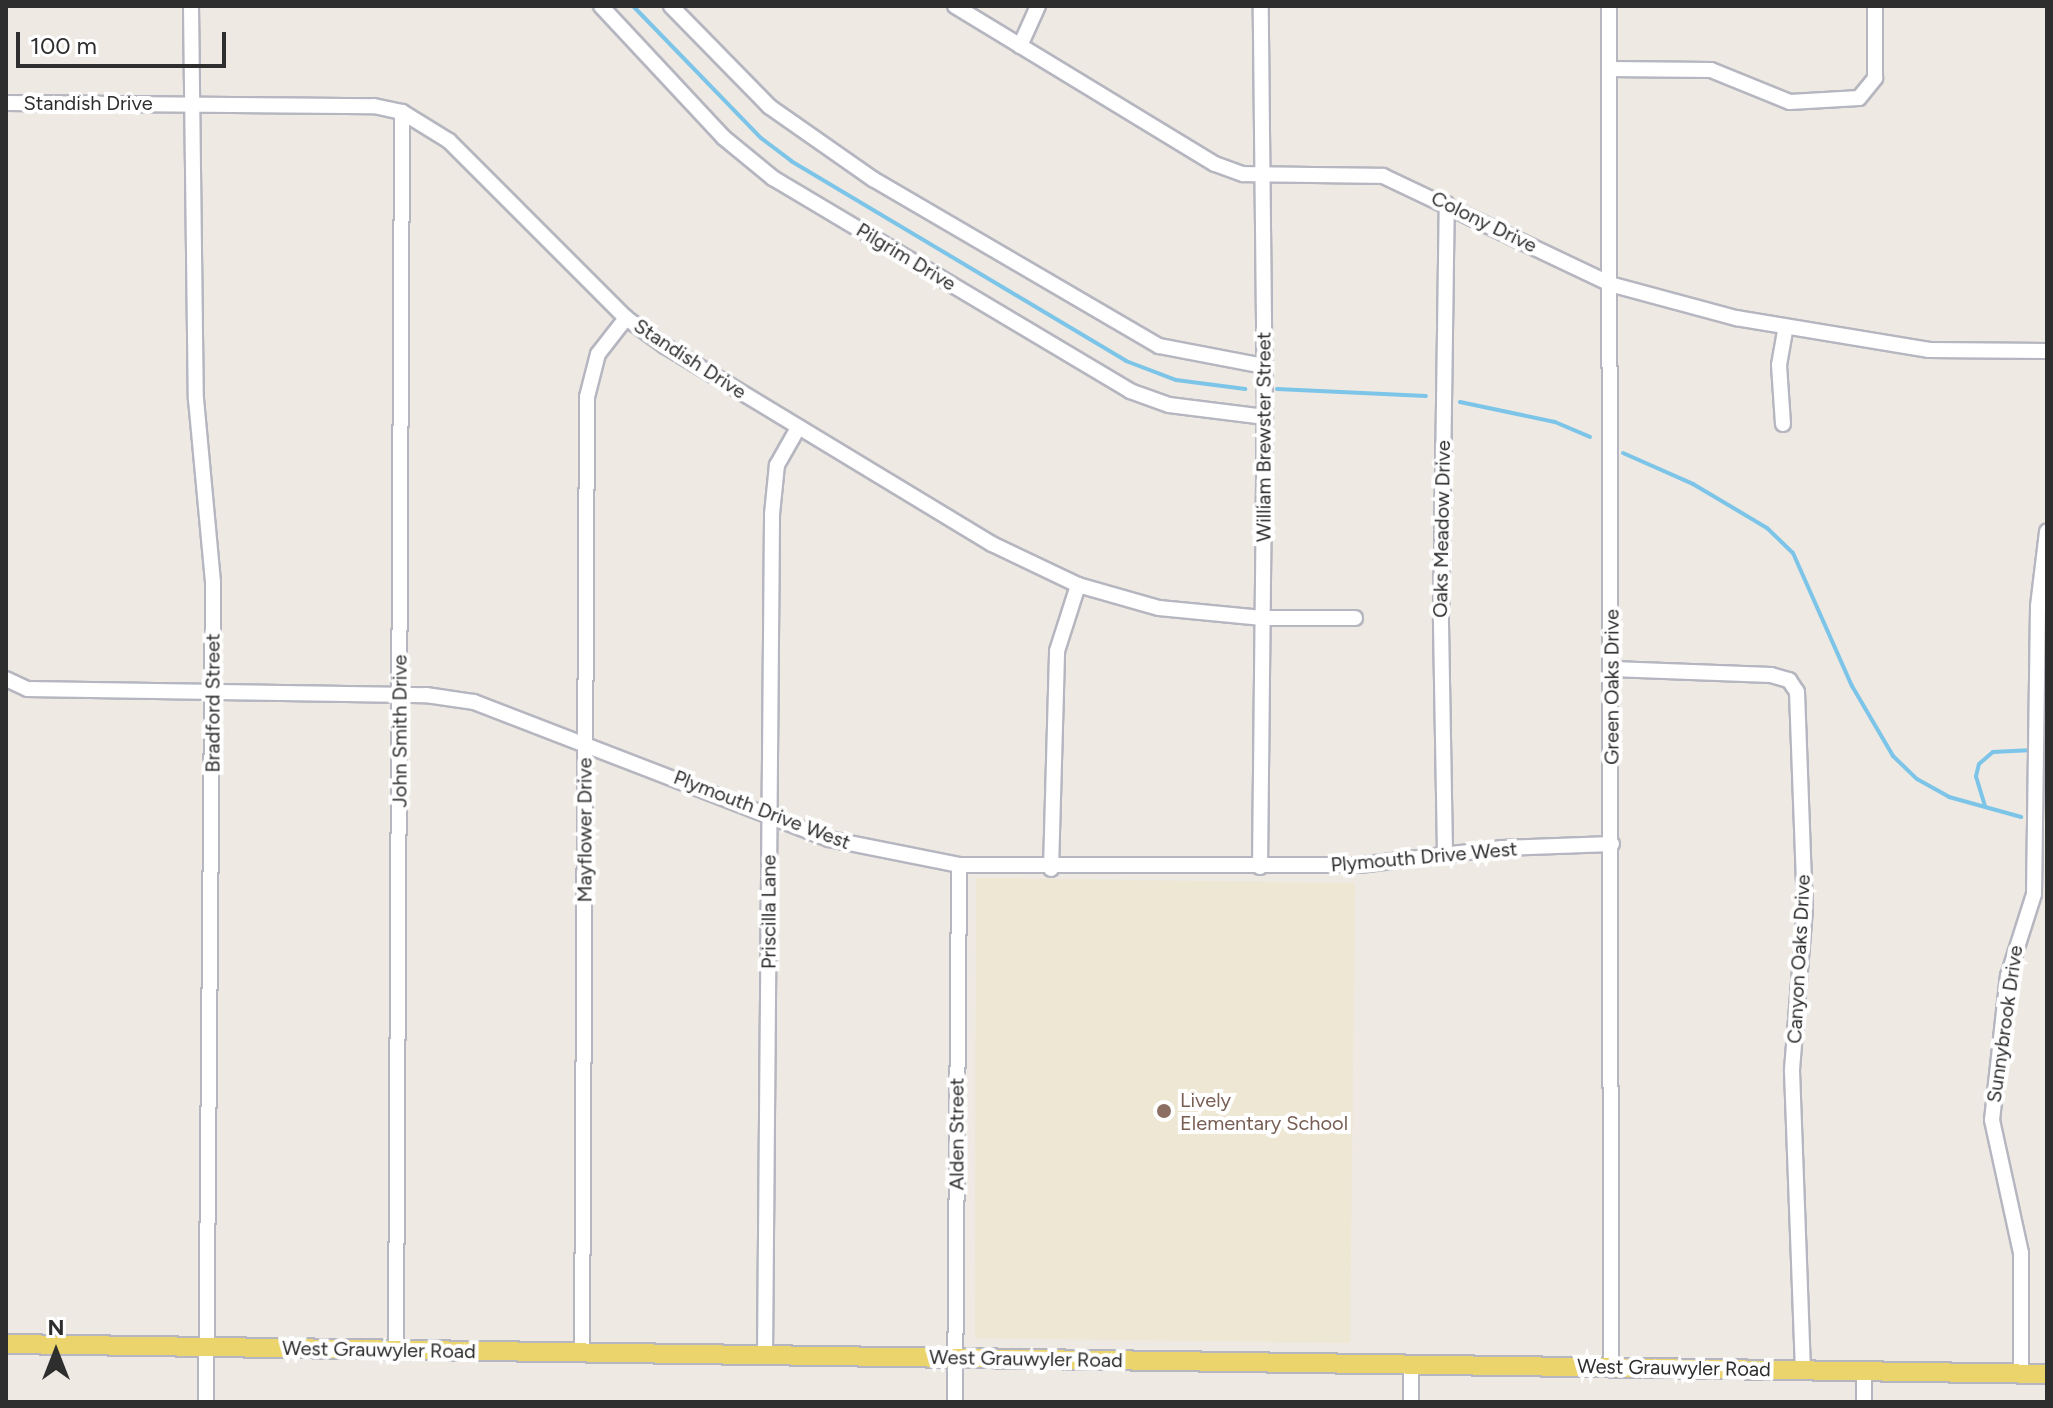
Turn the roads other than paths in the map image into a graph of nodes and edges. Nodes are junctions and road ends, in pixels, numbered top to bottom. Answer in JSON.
{"nodes":[{"id":1,"x":191,"y":6,"type":"edge"},
{"id":2,"x":601,"y":6,"type":"edge"},
{"id":3,"x":671,"y":6,"type":"edge"},
{"id":4,"x":955,"y":6,"type":"edge"},
{"id":5,"x":1038,"y":6,"type":"edge"},
{"id":6,"x":1261,"y":6,"type":"edge"},
{"id":7,"x":1609,"y":6,"type":"edge"},
{"id":8,"x":1875,"y":6,"type":"edge"},
{"id":9,"x":1020,"y":46,"type":"junction"},
{"id":10,"x":1609,"y":69,"type":"junction"},
{"id":11,"x":6,"y":103,"type":"edge"},
{"id":12,"x":192,"y":103,"type":"junction"},
{"id":13,"x":402,"y":112,"type":"junction"},
{"id":14,"x":1263,"y":175,"type":"junction"},
{"id":15,"x":1447,"y":204,"type":"junction"},
{"id":16,"x":1610,"y":284,"type":"junction"},
{"id":17,"x":626,"y":318,"type":"junction"},
{"id":18,"x":1786,"y":327,"type":"junction"},
{"id":19,"x":2047,"y":351,"type":"edge"},
{"id":20,"x":1264,"y":366,"type":"junction"},
{"id":21,"x":1265,"y":417,"type":"junction"},
{"id":22,"x":1783,"y":424,"type":"dead end"},
{"id":23,"x":798,"y":428,"type":"junction"},
{"id":24,"x":2047,"y":532,"type":"edge"},
{"id":25,"x":1078,"y":585,"type":"junction"},
{"id":26,"x":1263,"y":618,"type":"junction"},
{"id":27,"x":1355,"y":618,"type":"dead end"},
{"id":28,"x":1612,"y":669,"type":"junction"},
{"id":29,"x":12,"y":682,"type":"edge"},
{"id":30,"x":213,"y":693,"type":"junction"},
{"id":31,"x":400,"y":694,"type":"junction"},
{"id":32,"x":585,"y":741,"type":"junction"},
{"id":33,"x":770,"y":815,"type":"junction"},
{"id":34,"x":1612,"y":844,"type":"junction"},
{"id":35,"x":1445,"y":853,"type":"junction"},
{"id":36,"x":959,"y":865,"type":"junction"},
{"id":37,"x":1260,"y":867,"type":"junction"},
{"id":38,"x":1051,"y":869,"type":"junction"},
{"id":39,"x":6,"y":1344,"type":"edge"},
{"id":40,"x":207,"y":1347,"type":"junction"},
{"id":41,"x":396,"y":1350,"type":"junction"},
{"id":42,"x":582,"y":1353,"type":"junction"},
{"id":43,"x":765,"y":1355,"type":"junction"},
{"id":44,"x":955,"y":1358,"type":"junction"},
{"id":45,"x":1411,"y":1364,"type":"junction"},
{"id":46,"x":1611,"y":1367,"type":"junction"},
{"id":47,"x":1803,"y":1370,"type":"junction"},
{"id":48,"x":1864,"y":1371,"type":"junction"},
{"id":49,"x":2021,"y":1373,"type":"junction"},
{"id":50,"x":2047,"y":1374,"type":"edge"},
{"id":51,"x":206,"y":1402,"type":"edge"},
{"id":52,"x":955,"y":1402,"type":"edge"},
{"id":53,"x":1411,"y":1402,"type":"edge"},
{"id":54,"x":1864,"y":1402,"type":"edge"}],
"edges":[{"from":1,"to":12,"type":"street","name":"Bradford Street"},
{"from":2,"to":21,"type":"street","name":"Pilgrim Drive"},
{"from":3,"to":20,"type":"street"},
{"from":4,"to":9,"type":"street","name":"Colony Drive"},
{"from":5,"to":9,"type":"street"},
{"from":6,"to":14,"type":"street","name":"William Brewster Street"},
{"from":7,"to":10,"type":"street","name":"Green Oaks Drive"},
{"from":8,"to":10,"type":"street"},
{"from":9,"to":14,"type":"street","name":"Colony Drive"},
{"from":10,"to":16,"type":"street","name":"Green Oaks Drive"},
{"from":11,"to":12,"type":"street","name":"Standish Drive"},
{"from":12,"to":13,"type":"street","name":"Standish Drive"},
{"from":12,"to":30,"type":"street","name":"Bradford Street"},
{"from":13,"to":17,"type":"street","name":"Standish Drive"},
{"from":13,"to":31,"type":"street","name":"John Smith Drive"},
{"from":14,"to":15,"type":"street","name":"Colony Drive"},
{"from":14,"to":20,"type":"street","name":"William Brewster Street"},
{"from":15,"to":16,"type":"street","name":"Colony Drive"},
{"from":15,"to":35,"type":"street","name":"Oaks Meadow Drive"},
{"from":16,"to":18,"type":"street","name":"Colony Drive"},
{"from":16,"to":28,"type":"street","name":"Green Oaks Drive"},
{"from":17,"to":23,"type":"street","name":"Standish Drive"},
{"from":17,"to":32,"type":"street","name":"Mayflower Drive"},
{"from":18,"to":19,"type":"street","name":"Colony Drive"},
{"from":18,"to":22,"type":"street"},
{"from":20,"to":21,"type":"street","name":"William Brewster Street"},
{"from":21,"to":26,"type":"street","name":"William Brewster Street"},
{"from":23,"to":25,"type":"street","name":"Standish Drive"},
{"from":23,"to":33,"type":"street","name":"Priscilla Lane"},
{"from":24,"to":49,"type":"street","name":"Sunnybrook Drive"},
{"from":25,"to":26,"type":"street","name":"Standish Drive"},
{"from":25,"to":38,"type":"street"},
{"from":26,"to":27,"type":"street","name":"Standish Drive"},
{"from":26,"to":37,"type":"street","name":"William Brewster Street"},
{"from":28,"to":34,"type":"street","name":"Green Oaks Drive"},
{"from":28,"to":47,"type":"street","name":"Canyon Oaks Drive"},
{"from":29,"to":30,"type":"street","name":"Plymouth Drive West"},
{"from":30,"to":31,"type":"street","name":"Plymouth Drive West"},
{"from":30,"to":40,"type":"street","name":"Bradford Street"},
{"from":31,"to":32,"type":"street","name":"Plymouth Drive West"},
{"from":31,"to":41,"type":"street","name":"John Smith Drive"},
{"from":32,"to":33,"type":"street","name":"Plymouth Drive West"},
{"from":32,"to":42,"type":"street","name":"Mayflower Drive"},
{"from":33,"to":36,"type":"street","name":"Plymouth Drive West"},
{"from":33,"to":43,"type":"street","name":"Priscilla Lane"},
{"from":34,"to":35,"type":"street","name":"Plymouth Drive West"},
{"from":34,"to":46,"type":"street","name":"Green Oaks Drive"},
{"from":35,"to":37,"type":"street","name":"Plymouth Drive West"},
{"from":36,"to":38,"type":"street","name":"Plymouth Drive West"},
{"from":36,"to":44,"type":"street","name":"Alden Street"},
{"from":37,"to":38,"type":"street","name":"Plymouth Drive West"},
{"from":39,"to":40,"type":"main road","name":"West Grauwyler Road"},
{"from":40,"to":41,"type":"main road","name":"West Grauwyler Road"},
{"from":40,"to":51,"type":"street","name":"Bradford Street"},
{"from":41,"to":42,"type":"main road","name":"West Grauwyler Road"},
{"from":42,"to":43,"type":"main road","name":"West Grauwyler Road"},
{"from":43,"to":44,"type":"main road","name":"West Grauwyler Road"},
{"from":44,"to":45,"type":"main road","name":"West Grauwyler Road"},
{"from":44,"to":52,"type":"street","name":"Alden Street"},
{"from":45,"to":46,"type":"main road","name":"West Grauwyler Road"},
{"from":45,"to":53,"type":"street"},
{"from":46,"to":47,"type":"main road","name":"West Grauwyler Road"},
{"from":47,"to":48,"type":"main road","name":"West Grauwyler Road"},
{"from":48,"to":49,"type":"main road","name":"West Grauwyler Road"},
{"from":48,"to":54,"type":"street"},
{"from":49,"to":50,"type":"main road","name":"West Grauwyler Road"}]}
